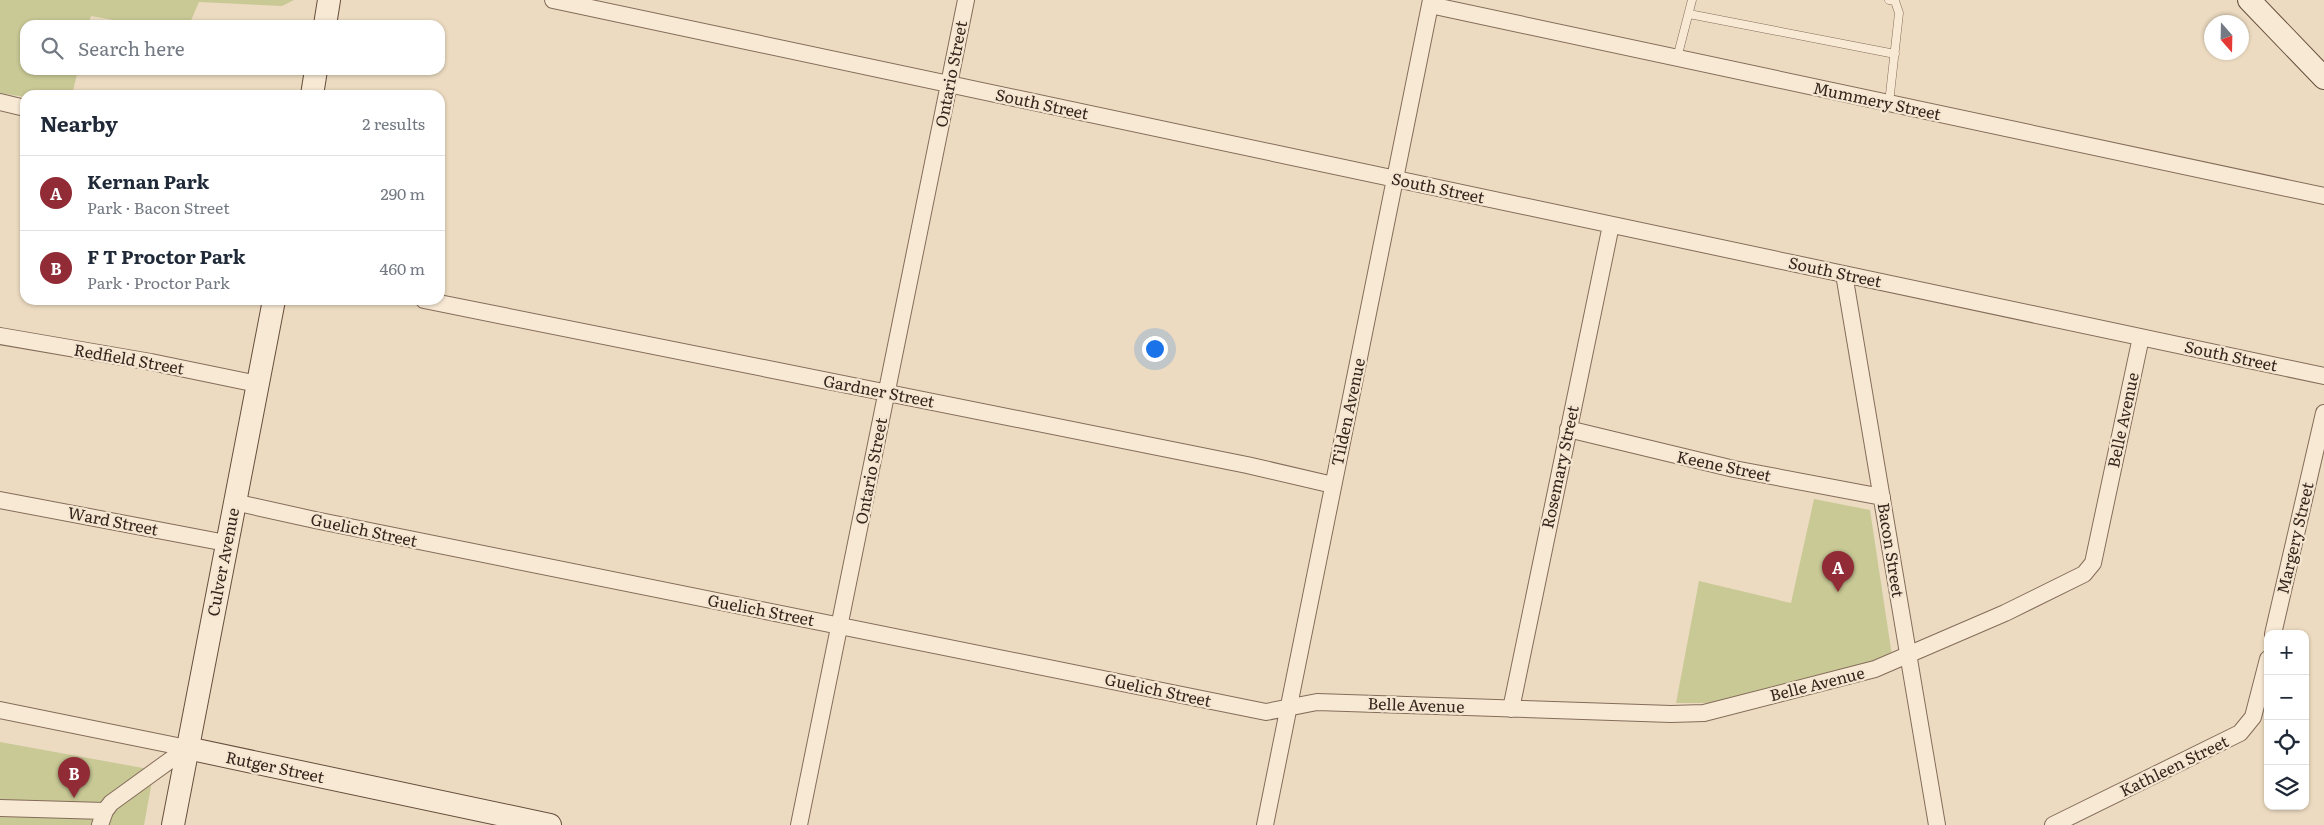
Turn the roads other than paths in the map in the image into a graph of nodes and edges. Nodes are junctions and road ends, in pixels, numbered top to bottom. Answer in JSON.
{"nodes":[{"id":1,"x":329,"y":0,"type":"edge"},
{"id":2,"x":553,"y":0,"type":"edge"},
{"id":3,"x":966,"y":0,"type":"edge"},
{"id":4,"x":1692,"y":0,"type":"edge"},
{"id":5,"x":1888,"y":0,"type":"edge"},
{"id":6,"x":2249,"y":0,"type":"edge"},
{"id":7,"x":1431,"y":3,"type":"edge"},
{"id":8,"x":1689,"y":14,"type":"junction"},
{"id":9,"x":326,"y":20,"type":"edge"},
{"id":10,"x":1894,"y":54,"type":"junction"},
{"id":11,"x":1677,"y":58,"type":"junction"},
{"id":12,"x":315,"y":75,"type":"edge"},
{"id":13,"x":2324,"y":78,"type":"edge"},
{"id":14,"x":950,"y":84,"type":"junction"},
{"id":15,"x":313,"y":90,"type":"edge"},
{"id":16,"x":0,"y":102,"type":"edge"},
{"id":17,"x":1889,"y":103,"type":"junction"},
{"id":18,"x":20,"y":107,"type":"edge"},
{"id":19,"x":1396,"y":178,"type":"junction"},
{"id":20,"x":2324,"y":196,"type":"edge"},
{"id":21,"x":1611,"y":226,"type":"junction"},
{"id":22,"x":1844,"y":274,"type":"junction"},
{"id":23,"x":445,"y":304,"type":"edge"},
{"id":24,"x":273,"y":305,"type":"edge"},
{"id":25,"x":0,"y":336,"type":"edge"},
{"id":26,"x":2141,"y":337,"type":"junction"},
{"id":27,"x":2324,"y":376,"type":"edge"},
{"id":28,"x":257,"y":384,"type":"junction"},
{"id":29,"x":887,"y":392,"type":"junction"},
{"id":30,"x":2324,"y":414,"type":"edge"},
{"id":31,"x":1568,"y":429,"type":"junction"},
{"id":32,"x":1333,"y":485,"type":"junction"},
{"id":33,"x":1882,"y":497,"type":"junction"},
{"id":34,"x":0,"y":500,"type":"edge"},
{"id":35,"x":234,"y":502,"type":"junction"},
{"id":36,"x":226,"y":543,"type":"junction"},
{"id":37,"x":840,"y":626,"type":"junction"},
{"id":38,"x":2274,"y":630,"type":"edge"},
{"id":39,"x":1908,"y":656,"type":"junction"},
{"id":40,"x":2265,"y":675,"type":"edge"},
{"id":41,"x":1288,"y":709,"type":"junction"},
{"id":42,"x":1511,"y":709,"type":"junction"},
{"id":43,"x":0,"y":710,"type":"edge"},
{"id":44,"x":187,"y":748,"type":"junction"},
{"id":45,"x":0,"y":808,"type":"edge"},
{"id":46,"x":103,"y":818,"type":"edge"},
{"id":47,"x":173,"y":825,"type":"edge"},
{"id":48,"x":550,"y":825,"type":"edge"},
{"id":49,"x":799,"y":825,"type":"edge"},
{"id":50,"x":1265,"y":825,"type":"edge"},
{"id":51,"x":1937,"y":825,"type":"edge"},
{"id":52,"x":2053,"y":825,"type":"edge"}],
"edges":[{"from":1,"to":9,"type":"main road"},
{"from":2,"to":14,"type":"street","name":"South Street"},
{"from":3,"to":14,"type":"street","name":"Ontario Street"},
{"from":4,"to":8,"type":"lane"},
{"from":5,"to":10,"type":"lane"},
{"from":6,"to":13,"type":"main road"},
{"from":7,"to":11,"type":"street","name":"Mummery Street"},
{"from":7,"to":19,"type":"street","name":"Tilden Avenue"},
{"from":8,"to":10,"type":"lane"},
{"from":8,"to":11,"type":"lane"},
{"from":10,"to":17,"type":"lane"},
{"from":11,"to":17,"type":"street","name":"Mummery Street"},
{"from":12,"to":15,"type":"main road"},
{"from":14,"to":19,"type":"street","name":"South Street"},
{"from":14,"to":29,"type":"street","name":"Ontario Street"},
{"from":16,"to":18,"type":"street"},
{"from":17,"to":20,"type":"street","name":"Mummery Street"},
{"from":19,"to":21,"type":"street","name":"South Street"},
{"from":19,"to":32,"type":"street","name":"Tilden Avenue"},
{"from":21,"to":22,"type":"street","name":"South Street"},
{"from":21,"to":31,"type":"street","name":"Rosemary Street"},
{"from":22,"to":26,"type":"street","name":"South Street"},
{"from":22,"to":33,"type":"street","name":"Bacon Street"},
{"from":23,"to":29,"type":"street","name":"Gardner Street"},
{"from":24,"to":28,"type":"main road","name":"Culver Avenue"},
{"from":25,"to":28,"type":"street","name":"Redfield Street"},
{"from":26,"to":27,"type":"street","name":"South Street"},
{"from":26,"to":39,"type":"street","name":"Belle Avenue"},
{"from":28,"to":35,"type":"main road","name":"Culver Avenue"},
{"from":29,"to":32,"type":"street","name":"Gardner Street"},
{"from":29,"to":37,"type":"street","name":"Ontario Street"},
{"from":30,"to":38,"type":"street","name":"Margery Street"},
{"from":31,"to":33,"type":"street","name":"Keene Street"},
{"from":31,"to":42,"type":"street","name":"Rosemary Street"},
{"from":32,"to":41,"type":"street","name":"Tilden Avenue"},
{"from":33,"to":39,"type":"street","name":"Bacon Street"},
{"from":34,"to":36,"type":"street","name":"Ward Street"},
{"from":35,"to":36,"type":"main road","name":"Culver Avenue"},
{"from":35,"to":37,"type":"street","name":"Guelich Street"},
{"from":36,"to":44,"type":"main road","name":"Culver Avenue"},
{"from":37,"to":41,"type":"street","name":"Guelich Street"},
{"from":37,"to":49,"type":"street","name":"Ontario Street"},
{"from":39,"to":42,"type":"street","name":"Belle Avenue"},
{"from":39,"to":51,"type":"street","name":"Bacon Street"},
{"from":40,"to":52,"type":"street","name":"Kathleen Street"},
{"from":41,"to":42,"type":"street","name":"Belle Avenue"},
{"from":41,"to":50,"type":"street","name":"Tilden Avenue"},
{"from":43,"to":44,"type":"street","name":"Rutger Street"},
{"from":44,"to":46,"type":"street"},
{"from":44,"to":47,"type":"main road","name":"Culver Avenue"},
{"from":44,"to":48,"type":"main road","name":"Rutger Street"},
{"from":45,"to":46,"type":"street"}]}
